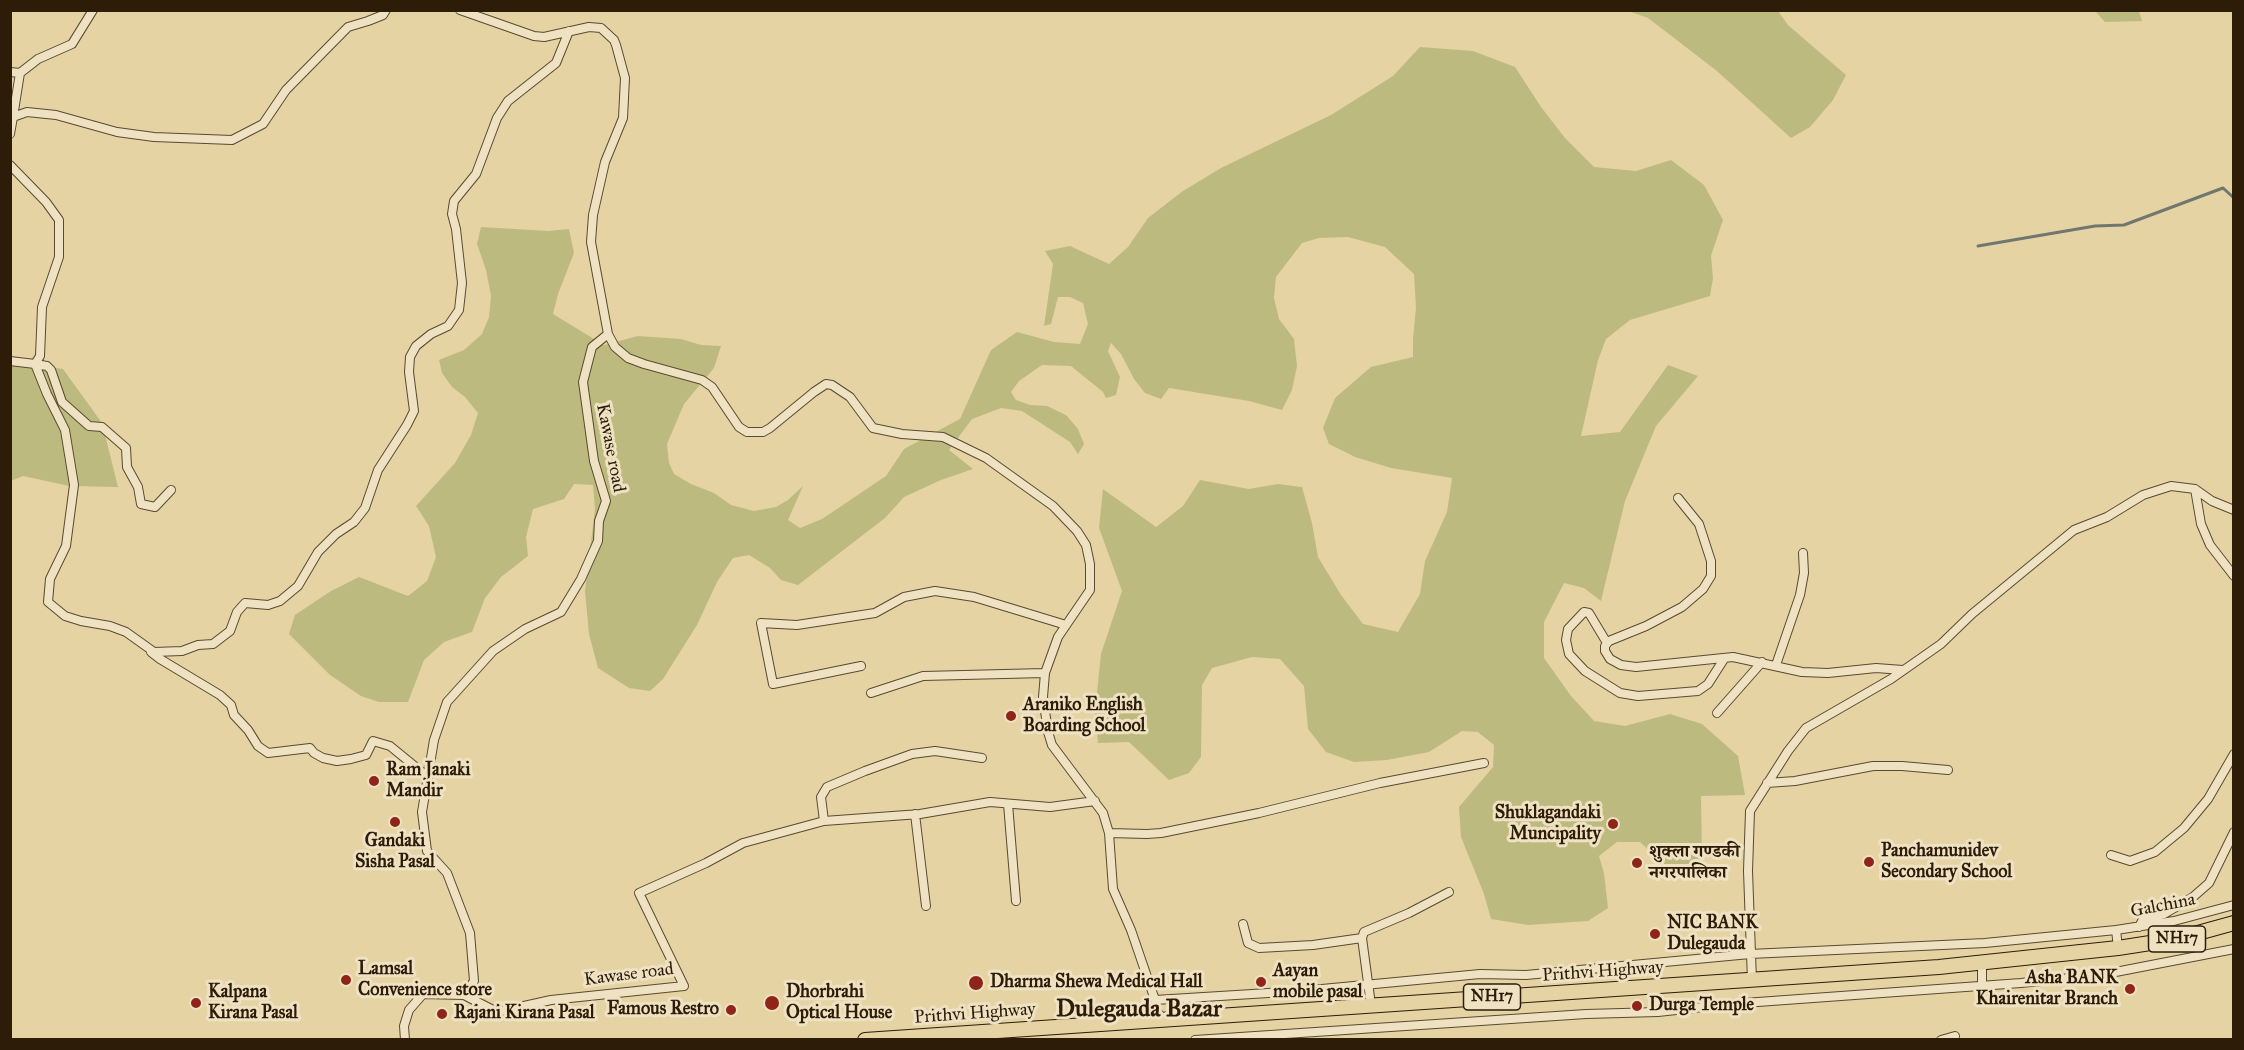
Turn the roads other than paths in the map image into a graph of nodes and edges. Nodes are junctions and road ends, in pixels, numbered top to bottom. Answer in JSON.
{"nodes":[{"id":1,"x":93,"y":10,"type":"edge"},
{"id":2,"x":386,"y":10,"type":"edge"},
{"id":3,"x":460,"y":10,"type":"edge"},
{"id":4,"x":569,"y":31,"type":"junction"},
{"id":5,"x":10,"y":72,"type":"edge"},
{"id":6,"x":20,"y":73,"type":"junction"},
{"id":7,"x":14,"y":117,"type":"junction"},
{"id":8,"x":10,"y":134,"type":"edge"},
{"id":9,"x":10,"y":165,"type":"edge"},
{"id":10,"x":608,"y":334,"type":"junction"},
{"id":11,"x":10,"y":361,"type":"edge"},
{"id":12,"x":35,"y":364,"type":"junction"},
{"id":13,"x":2195,"y":489,"type":"junction"},
{"id":14,"x":171,"y":490,"type":"dead end"},
{"id":15,"x":1678,"y":498,"type":"dead end"},
{"id":16,"x":2234,"y":510,"type":"edge"},
{"id":17,"x":1803,"y":553,"type":"dead end"},
{"id":18,"x":2234,"y":576,"type":"edge"},
{"id":19,"x":1066,"y":625,"type":"junction"},
{"id":20,"x":1607,"y":643,"type":"junction"},
{"id":21,"x":150,"y":651,"type":"junction"},
{"id":22,"x":1724,"y":658,"type":"junction"},
{"id":23,"x":1762,"y":662,"type":"junction"},
{"id":24,"x":1776,"y":665,"type":"junction"},
{"id":25,"x":861,"y":666,"type":"dead end"},
{"id":26,"x":1903,"y":670,"type":"junction"},
{"id":27,"x":1045,"y":672,"type":"junction"},
{"id":28,"x":871,"y":693,"type":"dead end"},
{"id":29,"x":1717,"y":712,"type":"dead end"},
{"id":30,"x":2234,"y":754,"type":"edge"},
{"id":31,"x":981,"y":758,"type":"dead end"},
{"id":32,"x":1484,"y":763,"type":"dead end"},
{"id":33,"x":1948,"y":770,"type":"dead end"},
{"id":34,"x":428,"y":777,"type":"junction"},
{"id":35,"x":1767,"y":783,"type":"junction"},
{"id":36,"x":1095,"y":801,"type":"junction"},
{"id":37,"x":1008,"y":804,"type":"junction"},
{"id":38,"x":915,"y":814,"type":"junction"},
{"id":39,"x":824,"y":821,"type":"junction"},
{"id":40,"x":2234,"y":832,"type":"edge"},
{"id":41,"x":1109,"y":833,"type":"junction"},
{"id":42,"x":2111,"y":855,"type":"dead end"},
{"id":43,"x":1449,"y":892,"type":"dead end"},
{"id":44,"x":1016,"y":901,"type":"dead end"},
{"id":45,"x":2234,"y":905,"type":"edge"},
{"id":46,"x":926,"y":906,"type":"dead end"},
{"id":47,"x":2234,"y":923,"type":"edge"},
{"id":48,"x":1243,"y":924,"type":"dead end"},
{"id":49,"x":2139,"y":927,"type":"junction"},
{"id":50,"x":2116,"y":930,"type":"junction"},
{"id":51,"x":1362,"y":938,"type":"junction"},
{"id":52,"x":2118,"y":948,"type":"junction"},
{"id":53,"x":2234,"y":949,"type":"edge"},
{"id":54,"x":1750,"y":954,"type":"junction"},
{"id":55,"x":1982,"y":963,"type":"junction"},
{"id":56,"x":1752,"y":981,"type":"junction"},
{"id":57,"x":1370,"y":984,"type":"junction"},
{"id":58,"x":1983,"y":986,"type":"junction"},
{"id":59,"x":464,"y":995,"type":"junction"},
{"id":60,"x":1155,"y":1000,"type":"junction"},
{"id":61,"x":1371,"y":1005,"type":"junction"},
{"id":62,"x":1159,"y":1019,"type":"junction"},
{"id":63,"x":1955,"y":1036,"type":"dead end"},
{"id":64,"x":405,"y":1040,"type":"edge"},
{"id":65,"x":865,"y":1040,"type":"edge"},
{"id":66,"x":1195,"y":1040,"type":"edge"},
{"id":67,"x":1941,"y":1040,"type":"edge"}],
"edges":[{"from":1,"to":6,"type":"street"},
{"from":2,"to":7,"type":"street"},
{"from":3,"to":4,"type":"street"},
{"from":4,"to":10,"type":"street"},
{"from":4,"to":21,"type":"street"},
{"from":5,"to":6,"type":"street"},
{"from":6,"to":7,"type":"street"},
{"from":7,"to":8,"type":"street"},
{"from":9,"to":12,"type":"street"},
{"from":10,"to":19,"type":"street"},
{"from":10,"to":34,"type":"street","name":"Kawase road"},
{"from":11,"to":12,"type":"street"},
{"from":12,"to":14,"type":"street"},
{"from":12,"to":21,"type":"street"},
{"from":13,"to":16,"type":"street"},
{"from":13,"to":18,"type":"street"},
{"from":13,"to":26,"type":"street"},
{"from":15,"to":20,"type":"street"},
{"from":17,"to":24,"type":"street"},
{"from":19,"to":25,"type":"street"},
{"from":19,"to":27,"type":"street"},
{"from":20,"to":22,"type":"street"},
{"from":20,"to":22,"type":"street"},
{"from":21,"to":34,"type":"street"},
{"from":22,"to":23,"type":"street"},
{"from":23,"to":24,"type":"street"},
{"from":23,"to":29,"type":"street"},
{"from":24,"to":26,"type":"street"},
{"from":26,"to":35,"type":"street"},
{"from":27,"to":28,"type":"street"},
{"from":27,"to":36,"type":"street"},
{"from":30,"to":42,"type":"street"},
{"from":31,"to":39,"type":"street"},
{"from":32,"to":41,"type":"street"},
{"from":33,"to":35,"type":"street"},
{"from":34,"to":59,"type":"street","name":"Kawase road"},
{"from":35,"to":54,"type":"street"},
{"from":36,"to":37,"type":"street"},
{"from":36,"to":41,"type":"street"},
{"from":37,"to":38,"type":"street"},
{"from":37,"to":44,"type":"street"},
{"from":38,"to":39,"type":"street"},
{"from":38,"to":46,"type":"street"},
{"from":39,"to":59,"type":"street","name":"Kawase road"},
{"from":40,"to":49,"type":"street"},
{"from":41,"to":60,"type":"street"},
{"from":43,"to":51,"type":"street"},
{"from":45,"to":49,"type":"street","name":"Galchina"},
{"from":47,"to":52,"type":"highway","name":"Prithvi Highway","number":"NH17"},
{"from":48,"to":51,"type":"street"},
{"from":49,"to":50,"type":"street","name":"Galchina"},
{"from":50,"to":52,"type":"street","name":"Galchina"},
{"from":50,"to":54,"type":"street"},
{"from":51,"to":57,"type":"street"},
{"from":52,"to":55,"type":"highway","name":"Prithvi Highway","number":"NH17"},
{"from":53,"to":58,"type":"street"},
{"from":54,"to":56,"type":"street"},
{"from":54,"to":57,"type":"street"},
{"from":55,"to":56,"type":"highway","name":"Prithvi Highway","number":"NH17"},
{"from":55,"to":58,"type":"street"},
{"from":56,"to":61,"type":"highway","name":"Prithvi Highway","number":"NH17"},
{"from":57,"to":60,"type":"street"},
{"from":57,"to":61,"type":"street"},
{"from":58,"to":66,"type":"street"},
{"from":59,"to":64,"type":"street","name":"Kawase road"},
{"from":60,"to":62,"type":"street"},
{"from":61,"to":62,"type":"highway","name":"Prithvi Highway","number":"NH17"},
{"from":62,"to":65,"type":"highway","name":"Prithvi Highway","number":"NH17"},
{"from":63,"to":67,"type":"street"}]}
